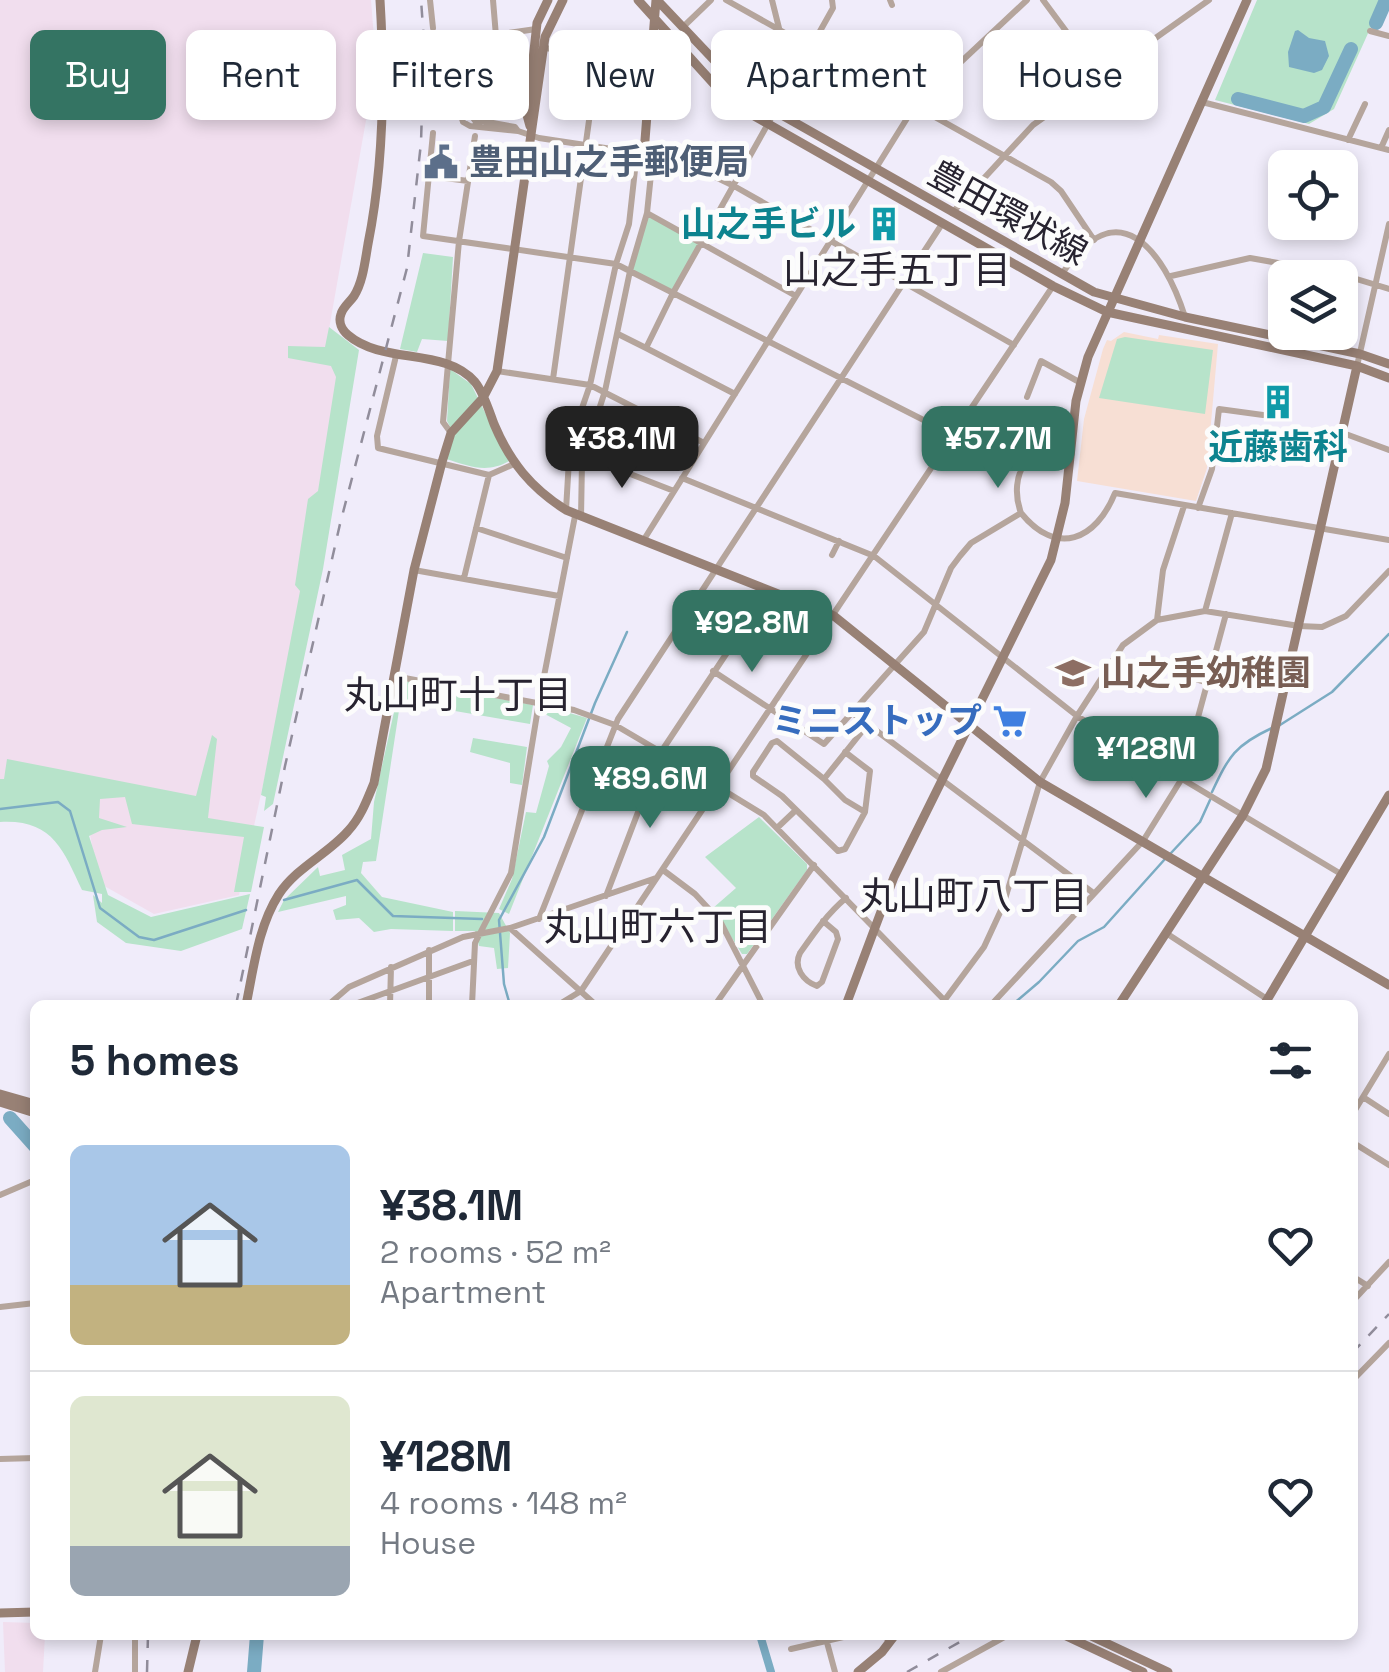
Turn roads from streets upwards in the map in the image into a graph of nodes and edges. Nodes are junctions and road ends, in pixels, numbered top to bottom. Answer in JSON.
{"nodes":[{"id":1,"x":380,"y":0,"type":"edge"},
{"id":2,"x":430,"y":0,"type":"edge"},
{"id":3,"x":493,"y":0,"type":"edge"},
{"id":4,"x":548,"y":0,"type":"edge"},
{"id":5,"x":563,"y":0,"type":"edge"},
{"id":6,"x":638,"y":0,"type":"edge"},
{"id":7,"x":656,"y":0,"type":"edge"},
{"id":8,"x":711,"y":0,"type":"edge"},
{"id":9,"x":726,"y":0,"type":"edge"},
{"id":10,"x":772,"y":0,"type":"edge"},
{"id":11,"x":832,"y":0,"type":"edge"},
{"id":12,"x":1027,"y":0,"type":"edge"},
{"id":13,"x":1043,"y":0,"type":"edge"},
{"id":14,"x":1208,"y":0,"type":"edge"},
{"id":15,"x":1248,"y":0,"type":"edge"},
{"id":16,"x":655,"y":19,"type":"junction"},
{"id":17,"x":433,"y":28,"type":"dead end"},
{"id":18,"x":682,"y":28,"type":"junction"},
{"id":19,"x":537,"y":29,"type":"junction"},
{"id":20,"x":496,"y":30,"type":"edge"},
{"id":21,"x":654,"y":30,"type":"edge"},
{"id":22,"x":780,"y":30,"type":"joint"},
{"id":23,"x":822,"y":30,"type":"edge"},
{"id":24,"x":1066,"y":30,"type":"edge"},
{"id":25,"x":529,"y":31,"type":"edge"},
{"id":26,"x":1370,"y":31,"type":"dead end"},
{"id":27,"x":1158,"y":35,"type":"edge"},
{"id":28,"x":1389,"y":36,"type":"edge"},
{"id":29,"x":545,"y":48,"type":"junction"},
{"id":30,"x":549,"y":49,"type":"edge"},
{"id":31,"x":711,"y":60,"type":"edge"},
{"id":32,"x":963,"y":60,"type":"edge"},
{"id":33,"x":1202,"y":102,"type":"junction"},
{"id":34,"x":1365,"y":104,"type":"dead end"},
{"id":35,"x":462,"y":120,"type":"edge"},
{"id":36,"x":473,"y":120,"type":"edge"},
{"id":37,"x":481,"y":120,"type":"edge"},
{"id":38,"x":589,"y":120,"type":"edge"},
{"id":39,"x":647,"y":120,"type":"edge"},
{"id":40,"x":772,"y":120,"type":"edge"},
{"id":41,"x":788,"y":120,"type":"edge"},
{"id":42,"x":906,"y":120,"type":"edge"},
{"id":43,"x":943,"y":120,"type":"edge"},
{"id":44,"x":1040,"y":120,"type":"edge"},
{"id":45,"x":769,"y":126,"type":"junction"},
{"id":46,"x":481,"y":128,"type":"junction"},
{"id":47,"x":530,"y":130,"type":"junction"},
{"id":48,"x":1389,"y":130,"type":"edge"},
{"id":49,"x":518,"y":131,"type":"junction"},
{"id":50,"x":433,"y":133,"type":"dead end"},
{"id":51,"x":474,"y":136,"type":"dead end"},
{"id":52,"x":1348,"y":140,"type":"junction"},
{"id":53,"x":585,"y":145,"type":"junction"},
{"id":54,"x":1385,"y":149,"type":"edge"},
{"id":55,"x":645,"y":153,"type":"junction"},
{"id":56,"x":1004,"y":156,"type":"junction"},
{"id":57,"x":875,"y":170,"type":"junction"},
{"id":58,"x":430,"y":176,"type":"junction"},
{"id":59,"x":468,"y":181,"type":"junction"},
{"id":60,"x":868,"y":182,"type":"junction"},
{"id":61,"x":734,"y":186,"type":"junction"},
{"id":62,"x":647,"y":213,"type":"junction"},
{"id":63,"x":951,"y":214,"type":"junction"},
{"id":64,"x":942,"y":224,"type":"junction"},
{"id":65,"x":1389,"y":224,"type":"edge"},
{"id":66,"x":1094,"y":240,"type":"junction"},
{"id":67,"x":1140,"y":240,"type":"junction"},
{"id":68,"x":459,"y":241,"type":"junction"},
{"id":69,"x":702,"y":242,"type":"junction"},
{"id":70,"x":832,"y":242,"type":"junction"},
{"id":71,"x":514,"y":250,"type":"junction"},
{"id":72,"x":570,"y":258,"type":"junction"},
{"id":73,"x":616,"y":264,"type":"junction"},
{"id":74,"x":630,"y":271,"type":"junction"},
{"id":75,"x":1061,"y":275,"type":"junction"},
{"id":76,"x":1171,"y":276,"type":"junction"},
{"id":77,"x":904,"y":282,"type":"junction"},
{"id":78,"x":1376,"y":284,"type":"junction"},
{"id":79,"x":1053,"y":286,"type":"junction"},
{"id":80,"x":1389,"y":288,"type":"edge"},
{"id":81,"x":673,"y":293,"type":"junction"},
{"id":82,"x":796,"y":296,"type":"junction"},
{"id":83,"x":1113,"y":299,"type":"junction"},
{"id":84,"x":1107,"y":312,"type":"junction"},
{"id":85,"x":1186,"y":317,"type":"junction"},
{"id":86,"x":618,"y":334,"type":"junction"},
{"id":87,"x":769,"y":343,"type":"junction"},
{"id":88,"x":1014,"y":345,"type":"junction"},
{"id":89,"x":646,"y":348,"type":"junction"},
{"id":90,"x":1360,"y":354,"type":"junction"},
{"id":91,"x":396,"y":356,"type":"junction"},
{"id":92,"x":448,"y":364,"type":"junction"},
{"id":93,"x":1389,"y":364,"type":"edge"},
{"id":94,"x":1357,"y":366,"type":"junction"},
{"id":95,"x":497,"y":371,"type":"junction"},
{"id":96,"x":1389,"y":378,"type":"edge"},
{"id":97,"x":552,"y":379,"type":"junction"},
{"id":98,"x":840,"y":379,"type":"junction"},
{"id":99,"x":1081,"y":383,"type":"junction"},
{"id":100,"x":590,"y":385,"type":"junction"},
{"id":101,"x":605,"y":392,"type":"junction"},
{"id":102,"x":736,"y":394,"type":"junction"},
{"id":103,"x":1027,"y":397,"type":"dead end"},
{"id":104,"x":483,"y":398,"type":"junction"},
{"id":105,"x":1263,"y":415,"type":"dead end"},
{"id":106,"x":451,"y":433,"type":"junction"},
{"id":107,"x":1343,"y":433,"type":"junction"},
{"id":108,"x":954,"y":436,"type":"junction"},
{"id":109,"x":1071,"y":438,"type":"junction"},
{"id":110,"x":704,"y":442,"type":"junction"},
{"id":111,"x":1389,"y":450,"type":"edge"},
{"id":112,"x":584,"y":456,"type":"junction"},
{"id":113,"x":442,"y":462,"type":"junction"},
{"id":114,"x":514,"y":464,"type":"junction"},
{"id":115,"x":1020,"y":469,"type":"junction"},
{"id":116,"x":489,"y":475,"type":"junction"},
{"id":117,"x":682,"y":478,"type":"junction"},
{"id":118,"x":674,"y":492,"type":"junction"},
{"id":119,"x":1184,"y":506,"type":"junction"},
{"id":120,"x":759,"y":508,"type":"junction"},
{"id":121,"x":1198,"y":508,"type":"junction"},
{"id":122,"x":1021,"y":513,"type":"junction"},
{"id":123,"x":1232,"y":513,"type":"junction"},
{"id":124,"x":574,"y":515,"type":"junction"},
{"id":125,"x":476,"y":528,"type":"junction"},
{"id":126,"x":1321,"y":530,"type":"junction"},
{"id":127,"x":1058,"y":538,"type":"junction"},
{"id":128,"x":1389,"y":540,"type":"edge"},
{"id":129,"x":839,"y":541,"type":"junction"},
{"id":130,"x":643,"y":542,"type":"junction"},
{"id":131,"x":832,"y":555,"type":"dead end"},
{"id":132,"x":874,"y":556,"type":"junction"},
{"id":133,"x":567,"y":558,"type":"junction"},
{"id":134,"x":414,"y":570,"type":"junction"},
{"id":135,"x":717,"y":571,"type":"junction"},
{"id":136,"x":1389,"y":571,"type":"edge"},
{"id":137,"x":464,"y":578,"type":"junction"},
{"id":138,"x":768,"y":590,"type":"junction"},
{"id":139,"x":559,"y":596,"type":"junction"},
{"id":140,"x":936,"y":605,"type":"junction"},
{"id":141,"x":1205,"y":611,"type":"junction"},
{"id":142,"x":1226,"y":614,"type":"junction"},
{"id":143,"x":834,"y":616,"type":"junction"},
{"id":144,"x":1158,"y":620,"type":"junction"},
{"id":145,"x":1299,"y":626,"type":"junction"},
{"id":146,"x":1002,"y":658,"type":"junction"},
{"id":147,"x":897,"y":664,"type":"junction"},
{"id":148,"x":713,"y":672,"type":"junction"},
{"id":149,"x":1182,"y":675,"type":"dead end"},
{"id":150,"x":394,"y":676,"type":"junction"},
{"id":151,"x":1208,"y":683,"type":"junction"},
{"id":152,"x":539,"y":702,"type":"junction"},
{"id":153,"x":772,"y":708,"type":"junction"},
{"id":154,"x":854,"y":714,"type":"junction"},
{"id":155,"x":1077,"y":716,"type":"junction"},
{"id":156,"x":868,"y":724,"type":"junction"},
{"id":157,"x":970,"y":724,"type":"junction"},
{"id":158,"x":615,"y":725,"type":"junction"},
{"id":159,"x":661,"y":752,"type":"junction"},
{"id":160,"x":846,"y":752,"type":"junction"},
{"id":161,"x":824,"y":779,"type":"junction"},
{"id":162,"x":943,"y":780,"type":"junction"},
{"id":163,"x":1180,"y":780,"type":"junction"},
{"id":164,"x":1040,"y":782,"type":"junction"},
{"id":165,"x":720,"y":787,"type":"junction"},
{"id":166,"x":1389,"y":795,"type":"edge"},
{"id":167,"x":796,"y":810,"type":"junction"},
{"id":168,"x":865,"y":812,"type":"junction"},
{"id":169,"x":1243,"y":815,"type":"junction"},
{"id":170,"x":777,"y":828,"type":"junction"},
{"id":171,"x":1020,"y":840,"type":"junction"},
{"id":172,"x":1142,"y":841,"type":"junction"},
{"id":173,"x":814,"y":865,"type":"junction"},
{"id":174,"x":663,"y":870,"type":"junction"},
{"id":175,"x":1342,"y":874,"type":"junction"},
{"id":176,"x":1203,"y":877,"type":"junction"},
{"id":177,"x":657,"y":878,"type":"junction"},
{"id":178,"x":1092,"y":892,"type":"junction"},
{"id":179,"x":606,"y":897,"type":"junction"},
{"id":180,"x":846,"y":898,"type":"junction"},
{"id":181,"x":539,"y":919,"type":"junction"},
{"id":182,"x":823,"y":921,"type":"junction"},
{"id":183,"x":875,"y":927,"type":"junction"},
{"id":184,"x":509,"y":928,"type":"junction"},
{"id":185,"x":1166,"y":933,"type":"junction"},
{"id":186,"x":477,"y":934,"type":"junction"},
{"id":187,"x":1306,"y":936,"type":"junction"},
{"id":188,"x":429,"y":950,"type":"junction"},
{"id":189,"x":474,"y":961,"type":"junction"},
{"id":190,"x":744,"y":966,"type":"junction"},
{"id":191,"x":391,"y":968,"type":"junction"},
{"id":192,"x":430,"y":976,"type":"junction"},
{"id":193,"x":1389,"y":985,"type":"edge"},
{"id":194,"x":391,"y":990,"type":"junction"},
{"id":195,"x":580,"y":991,"type":"junction"},
{"id":196,"x":247,"y":1000,"type":"edge"},
{"id":197,"x":334,"y":1000,"type":"edge"},
{"id":198,"x":365,"y":1000,"type":"edge"},
{"id":199,"x":390,"y":1000,"type":"edge"},
{"id":200,"x":429,"y":1000,"type":"edge"},
{"id":201,"x":472,"y":1000,"type":"edge"},
{"id":202,"x":566,"y":1000,"type":"edge"},
{"id":203,"x":590,"y":1000,"type":"edge"},
{"id":204,"x":719,"y":1000,"type":"edge"},
{"id":205,"x":761,"y":1000,"type":"edge"},
{"id":206,"x":848,"y":1000,"type":"edge"},
{"id":207,"x":941,"y":1000,"type":"edge"},
{"id":208,"x":948,"y":1000,"type":"edge"},
{"id":209,"x":995,"y":1000,"type":"edge"},
{"id":210,"x":1122,"y":1000,"type":"edge"},
{"id":211,"x":1262,"y":1000,"type":"edge"},
{"id":212,"x":1266,"y":1000,"type":"edge"},
{"id":213,"x":1389,"y":1054,"type":"edge"},
{"id":214,"x":0,"y":1094,"type":"edge"},
{"id":215,"x":1363,"y":1098,"type":"junction"},
{"id":216,"x":0,"y":1102,"type":"edge"},
{"id":217,"x":30,"y":1103,"type":"edge"},
{"id":218,"x":1358,"y":1106,"type":"edge"},
{"id":219,"x":30,"y":1111,"type":"edge"},
{"id":220,"x":1389,"y":1114,"type":"edge"},
{"id":221,"x":1358,"y":1146,"type":"edge"},
{"id":222,"x":1389,"y":1165,"type":"edge"},
{"id":223,"x":30,"y":1182,"type":"edge"},
{"id":224,"x":0,"y":1195,"type":"edge"},
{"id":225,"x":1389,"y":1262,"type":"edge"},
{"id":226,"x":1358,"y":1280,"type":"edge"},
{"id":227,"x":1368,"y":1286,"type":"junction"},
{"id":228,"x":1358,"y":1296,"type":"edge"},
{"id":229,"x":30,"y":1304,"type":"edge"},
{"id":230,"x":0,"y":1307,"type":"edge"},
{"id":231,"x":1389,"y":1343,"type":"edge"},
{"id":232,"x":1358,"y":1375,"type":"edge"},
{"id":233,"x":30,"y":1458,"type":"edge"},
{"id":234,"x":0,"y":1459,"type":"edge"},
{"id":235,"x":0,"y":1612,"type":"edge"},
{"id":236,"x":30,"y":1612,"type":"edge"},
{"id":237,"x":100,"y":1640,"type":"edge"},
{"id":238,"x":135,"y":1640,"type":"edge"},
{"id":239,"x":196,"y":1640,"type":"edge"},
{"id":240,"x":820,"y":1640,"type":"edge"},
{"id":241,"x":827,"y":1640,"type":"edge"},
{"id":242,"x":886,"y":1640,"type":"edge"},
{"id":243,"x":999,"y":1640,"type":"edge"},
{"id":244,"x":1075,"y":1640,"type":"edge"},
{"id":245,"x":1100,"y":1640,"type":"edge"},
{"id":246,"x":791,"y":1650,"type":"dead end"},
{"id":247,"x":94,"y":1672,"type":"edge"},
{"id":248,"x":135,"y":1672,"type":"edge"},
{"id":249,"x":188,"y":1672,"type":"edge"},
{"id":250,"x":835,"y":1672,"type":"edge"},
{"id":251,"x":858,"y":1672,"type":"edge"},
{"id":252,"x":941,"y":1672,"type":"edge"},
{"id":253,"x":1144,"y":1672,"type":"edge"},
{"id":254,"x":1168,"y":1672,"type":"edge"}],
"edges":[{"from":1,"to":91,"type":"street"},
{"from":2,"to":17,"type":"street"},
{"from":3,"to":20,"type":"street"},
{"from":4,"to":19,"type":"street"},
{"from":5,"to":29,"type":"street"},
{"from":6,"to":16,"type":"street","name":"豊田環状線"},
{"from":7,"to":16,"type":"street"},
{"from":7,"to":18,"type":"street","name":"豊田環状線"},
{"from":8,"to":18,"type":"street"},
{"from":9,"to":22,"type":"street"},
{"from":10,"to":22,"type":"street"},
{"from":11,"to":23,"type":"street"},
{"from":12,"to":32,"type":"street"},
{"from":13,"to":24,"type":"street"},
{"from":14,"to":27,"type":"street"},
{"from":15,"to":33,"type":"street"},
{"from":16,"to":21,"type":"street"},
{"from":16,"to":45,"type":"street","name":"豊田環状線"},
{"from":18,"to":31,"type":"street","name":"豊田環状線"},
{"from":19,"to":25,"type":"street"},
{"from":19,"to":47,"type":"street"},
{"from":26,"to":28,"type":"street"},
{"from":29,"to":30,"type":"street"},
{"from":29,"to":47,"type":"street"},
{"from":33,"to":52,"type":"street"},
{"from":33,"to":67,"type":"street"},
{"from":34,"to":52,"type":"street"},
{"from":35,"to":46,"type":"street"},
{"from":36,"to":46,"type":"street"},
{"from":37,"to":49,"type":"street"},
{"from":38,"to":53,"type":"street"},
{"from":39,"to":55,"type":"street"},
{"from":40,"to":45,"type":"street"},
{"from":41,"to":57,"type":"street","name":"豊田環状線"},
{"from":42,"to":57,"type":"street"},
{"from":43,"to":56,"type":"street"},
{"from":44,"to":56,"type":"street"},
{"from":45,"to":60,"type":"street","name":"豊田環状線"},
{"from":45,"to":61,"type":"street"},
{"from":46,"to":49,"type":"street"},
{"from":47,"to":49,"type":"street"},
{"from":47,"to":53,"type":"street"},
{"from":47,"to":71,"type":"street"},
{"from":48,"to":54,"type":"street"},
{"from":50,"to":58,"type":"street"},
{"from":51,"to":59,"type":"street"},
{"from":52,"to":54,"type":"street"},
{"from":53,"to":55,"type":"street"},
{"from":53,"to":72,"type":"street"},
{"from":55,"to":61,"type":"street"},
{"from":55,"to":62,"type":"street"},
{"from":55,"to":73,"type":"street"},
{"from":56,"to":63,"type":"street"},
{"from":56,"to":66,"type":"street"},
{"from":57,"to":60,"type":"street"},
{"from":57,"to":63,"type":"street","name":"豊田環状線"},
{"from":58,"to":59,"type":"street"},
{"from":58,"to":68,"type":"street"},
{"from":59,"to":68,"type":"street"},
{"from":60,"to":64,"type":"street","name":"豊田環状線"},
{"from":60,"to":70,"type":"street"},
{"from":61,"to":69,"type":"street"},
{"from":61,"to":70,"type":"street"},
{"from":62,"to":69,"type":"street"},
{"from":62,"to":74,"type":"street"},
{"from":63,"to":75,"type":"street","name":"豊田環状線"},
{"from":64,"to":77,"type":"street"},
{"from":64,"to":79,"type":"street","name":"豊田環状線"},
{"from":65,"to":78,"type":"street"},
{"from":66,"to":67,"type":"street"},
{"from":66,"to":75,"type":"street"},
{"from":67,"to":76,"type":"street"},
{"from":67,"to":83,"type":"street"},
{"from":68,"to":71,"type":"street"},
{"from":68,"to":92,"type":"street"},
{"from":69,"to":81,"type":"street"},
{"from":69,"to":82,"type":"street"},
{"from":70,"to":77,"type":"street"},
{"from":70,"to":82,"type":"street"},
{"from":71,"to":72,"type":"street"},
{"from":71,"to":95,"type":"street"},
{"from":72,"to":73,"type":"street"},
{"from":72,"to":97,"type":"street"},
{"from":73,"to":74,"type":"street"},
{"from":73,"to":100,"type":"street"},
{"from":74,"to":81,"type":"street"},
{"from":74,"to":86,"type":"street"},
{"from":75,"to":83,"type":"street","name":"豊田環状線"},
{"from":76,"to":78,"type":"street"},
{"from":76,"to":85,"type":"street"},
{"from":77,"to":88,"type":"street"},
{"from":77,"to":98,"type":"street"},
{"from":78,"to":80,"type":"street"},
{"from":78,"to":90,"type":"street"},
{"from":79,"to":84,"type":"street","name":"豊田環状線"},
{"from":79,"to":88,"type":"street"},
{"from":81,"to":87,"type":"street"},
{"from":81,"to":89,"type":"street"},
{"from":82,"to":87,"type":"street"},
{"from":83,"to":84,"type":"street"},
{"from":83,"to":85,"type":"street","name":"豊田環状線"},
{"from":84,"to":94,"type":"street","name":"豊田環状線"},
{"from":84,"to":99,"type":"street"},
{"from":85,"to":90,"type":"street","name":"豊田環状線"},
{"from":86,"to":89,"type":"street"},
{"from":86,"to":101,"type":"street"},
{"from":87,"to":98,"type":"street"},
{"from":87,"to":102,"type":"street"},
{"from":88,"to":108,"type":"street"},
{"from":89,"to":102,"type":"street"},
{"from":90,"to":93,"type":"street","name":"豊田環状線"},
{"from":90,"to":94,"type":"street"},
{"from":91,"to":92,"type":"street"},
{"from":91,"to":113,"type":"street"},
{"from":92,"to":104,"type":"street"},
{"from":92,"to":106,"type":"street"},
{"from":94,"to":96,"type":"street","name":"豊田環状線"},
{"from":94,"to":107,"type":"street"},
{"from":95,"to":97,"type":"street"},
{"from":95,"to":104,"type":"street"},
{"from":97,"to":100,"type":"street"},
{"from":98,"to":108,"type":"street"},
{"from":98,"to":120,"type":"street"},
{"from":99,"to":103,"type":"street"},
{"from":99,"to":109,"type":"street"},
{"from":100,"to":101,"type":"street"},
{"from":100,"to":124,"type":"street"},
{"from":101,"to":110,"type":"street"},
{"from":101,"to":112,"type":"street"},
{"from":102,"to":110,"type":"street"},
{"from":104,"to":106,"type":"street"},
{"from":104,"to":114,"type":"street"},
{"from":105,"to":121,"type":"street"},
{"from":106,"to":113,"type":"street"},
{"from":107,"to":111,"type":"street"},
{"from":107,"to":126,"type":"street"},
{"from":108,"to":115,"type":"street"},
{"from":108,"to":132,"type":"street"},
{"from":109,"to":115,"type":"street"},
{"from":109,"to":127,"type":"street"},
{"from":110,"to":117,"type":"street"},
{"from":112,"to":118,"type":"street"},
{"from":112,"to":124,"type":"street"},
{"from":113,"to":116,"type":"street"},
{"from":113,"to":134,"type":"street"},
{"from":114,"to":116,"type":"street"},
{"from":114,"to":124,"type":"street"},
{"from":115,"to":122,"type":"street"},
{"from":116,"to":125,"type":"street"},
{"from":117,"to":118,"type":"street"},
{"from":117,"to":120,"type":"street"},
{"from":118,"to":130,"type":"street"},
{"from":119,"to":121,"type":"street"},
{"from":119,"to":127,"type":"street"},
{"from":119,"to":144,"type":"street"},
{"from":120,"to":129,"type":"street"},
{"from":120,"to":135,"type":"street"},
{"from":121,"to":123,"type":"street"},
{"from":122,"to":127,"type":"street"},
{"from":122,"to":140,"type":"street"},
{"from":123,"to":126,"type":"street"},
{"from":123,"to":141,"type":"street"},
{"from":124,"to":130,"type":"street"},
{"from":124,"to":133,"type":"street"},
{"from":125,"to":133,"type":"street"},
{"from":125,"to":137,"type":"street"},
{"from":126,"to":128,"type":"street"},
{"from":126,"to":145,"type":"street"},
{"from":127,"to":146,"type":"street"},
{"from":129,"to":131,"type":"street"},
{"from":129,"to":132,"type":"street"},
{"from":130,"to":135,"type":"street"},
{"from":132,"to":140,"type":"street"},
{"from":132,"to":143,"type":"street"},
{"from":133,"to":139,"type":"street"},
{"from":134,"to":137,"type":"street"},
{"from":134,"to":150,"type":"street"},
{"from":135,"to":138,"type":"street"},
{"from":135,"to":158,"type":"street"},
{"from":136,"to":145,"type":"street"},
{"from":137,"to":139,"type":"street"},
{"from":138,"to":143,"type":"street"},
{"from":138,"to":148,"type":"street"},
{"from":139,"to":152,"type":"street"},
{"from":140,"to":146,"type":"street"},
{"from":140,"to":147,"type":"street"},
{"from":141,"to":142,"type":"street"},
{"from":141,"to":144,"type":"street"},
{"from":142,"to":145,"type":"street"},
{"from":142,"to":151,"type":"street"},
{"from":143,"to":147,"type":"street"},
{"from":143,"to":153,"type":"street"},
{"from":144,"to":155,"type":"street"},
{"from":145,"to":169,"type":"street"},
{"from":146,"to":155,"type":"street"},
{"from":146,"to":157,"type":"street"},
{"from":147,"to":154,"type":"street"},
{"from":147,"to":157,"type":"street"},
{"from":148,"to":153,"type":"street"},
{"from":148,"to":159,"type":"street"},
{"from":149,"to":151,"type":"street"},
{"from":150,"to":152,"type":"street"},
{"from":150,"to":196,"type":"street"},
{"from":151,"to":163,"type":"street"},
{"from":152,"to":158,"type":"street"},
{"from":152,"to":186,"type":"street"},
{"from":153,"to":154,"type":"street"},
{"from":153,"to":165,"type":"street"},
{"from":154,"to":156,"type":"street"},
{"from":155,"to":163,"type":"street"},
{"from":155,"to":164,"type":"street"},
{"from":156,"to":160,"type":"street"},
{"from":156,"to":162,"type":"street"},
{"from":157,"to":162,"type":"street"},
{"from":157,"to":164,"type":"street"},
{"from":158,"to":159,"type":"street"},
{"from":158,"to":181,"type":"street"},
{"from":159,"to":165,"type":"street"},
{"from":159,"to":179,"type":"street"},
{"from":160,"to":161,"type":"street"},
{"from":160,"to":168,"type":"street"},
{"from":161,"to":167,"type":"street"},
{"from":161,"to":168,"type":"street"},
{"from":162,"to":171,"type":"street"},
{"from":162,"to":183,"type":"street"},
{"from":163,"to":169,"type":"street"},
{"from":163,"to":172,"type":"street"},
{"from":164,"to":171,"type":"street"},
{"from":164,"to":172,"type":"street"},
{"from":165,"to":170,"type":"street"},
{"from":165,"to":174,"type":"street"},
{"from":166,"to":175,"type":"street"},
{"from":167,"to":168,"type":"street"},
{"from":167,"to":170,"type":"street"},
{"from":169,"to":175,"type":"street"},
{"from":169,"to":176,"type":"street"},
{"from":170,"to":173,"type":"street"},
{"from":171,"to":178,"type":"street"},
{"from":171,"to":208,"type":"street"},
{"from":172,"to":176,"type":"street"},
{"from":172,"to":178,"type":"street"},
{"from":173,"to":180,"type":"street"},
{"from":173,"to":190,"type":"street"},
{"from":174,"to":177,"type":"street"},
{"from":174,"to":190,"type":"street"},
{"from":175,"to":187,"type":"street"},
{"from":176,"to":185,"type":"street"},
{"from":176,"to":187,"type":"street"},
{"from":177,"to":179,"type":"street"},
{"from":177,"to":195,"type":"street"},
{"from":178,"to":209,"type":"street"},
{"from":179,"to":181,"type":"street"},
{"from":180,"to":182,"type":"street"},
{"from":180,"to":183,"type":"street"},
{"from":181,"to":184,"type":"street"},
{"from":182,"to":182,"type":"street"},
{"from":183,"to":206,"type":"street"},
{"from":183,"to":207,"type":"street"},
{"from":184,"to":186,"type":"street"},
{"from":184,"to":195,"type":"street"},
{"from":185,"to":210,"type":"street"},
{"from":185,"to":211,"type":"street"},
{"from":186,"to":188,"type":"street"},
{"from":186,"to":189,"type":"street"},
{"from":187,"to":193,"type":"street"},
{"from":187,"to":212,"type":"street"},
{"from":188,"to":191,"type":"street"},
{"from":188,"to":192,"type":"street"},
{"from":189,"to":192,"type":"street"},
{"from":189,"to":201,"type":"street"},
{"from":190,"to":204,"type":"street"},
{"from":190,"to":205,"type":"street"},
{"from":191,"to":194,"type":"street"},
{"from":191,"to":197,"type":"street"},
{"from":192,"to":194,"type":"street"},
{"from":192,"to":200,"type":"street"},
{"from":194,"to":198,"type":"street"},
{"from":194,"to":199,"type":"street"},
{"from":195,"to":202,"type":"street"},
{"from":195,"to":203,"type":"street"},
{"from":213,"to":215,"type":"street"},
{"from":214,"to":217,"type":"street"},
{"from":215,"to":218,"type":"street"},
{"from":215,"to":220,"type":"street"},
{"from":216,"to":219,"type":"street"},
{"from":221,"to":222,"type":"street"},
{"from":223,"to":224,"type":"street"},
{"from":225,"to":227,"type":"street"},
{"from":226,"to":227,"type":"street"},
{"from":227,"to":228,"type":"street"},
{"from":229,"to":230,"type":"street"},
{"from":231,"to":232,"type":"street"},
{"from":233,"to":234,"type":"street"},
{"from":235,"to":236,"type":"street"},
{"from":237,"to":247,"type":"street"},
{"from":238,"to":248,"type":"street"},
{"from":239,"to":249,"type":"street"},
{"from":240,"to":246,"type":"street"},
{"from":241,"to":250,"type":"street"},
{"from":242,"to":251,"type":"street"},
{"from":243,"to":252,"type":"street"},
{"from":244,"to":253,"type":"street"},
{"from":245,"to":254,"type":"street"}]}
